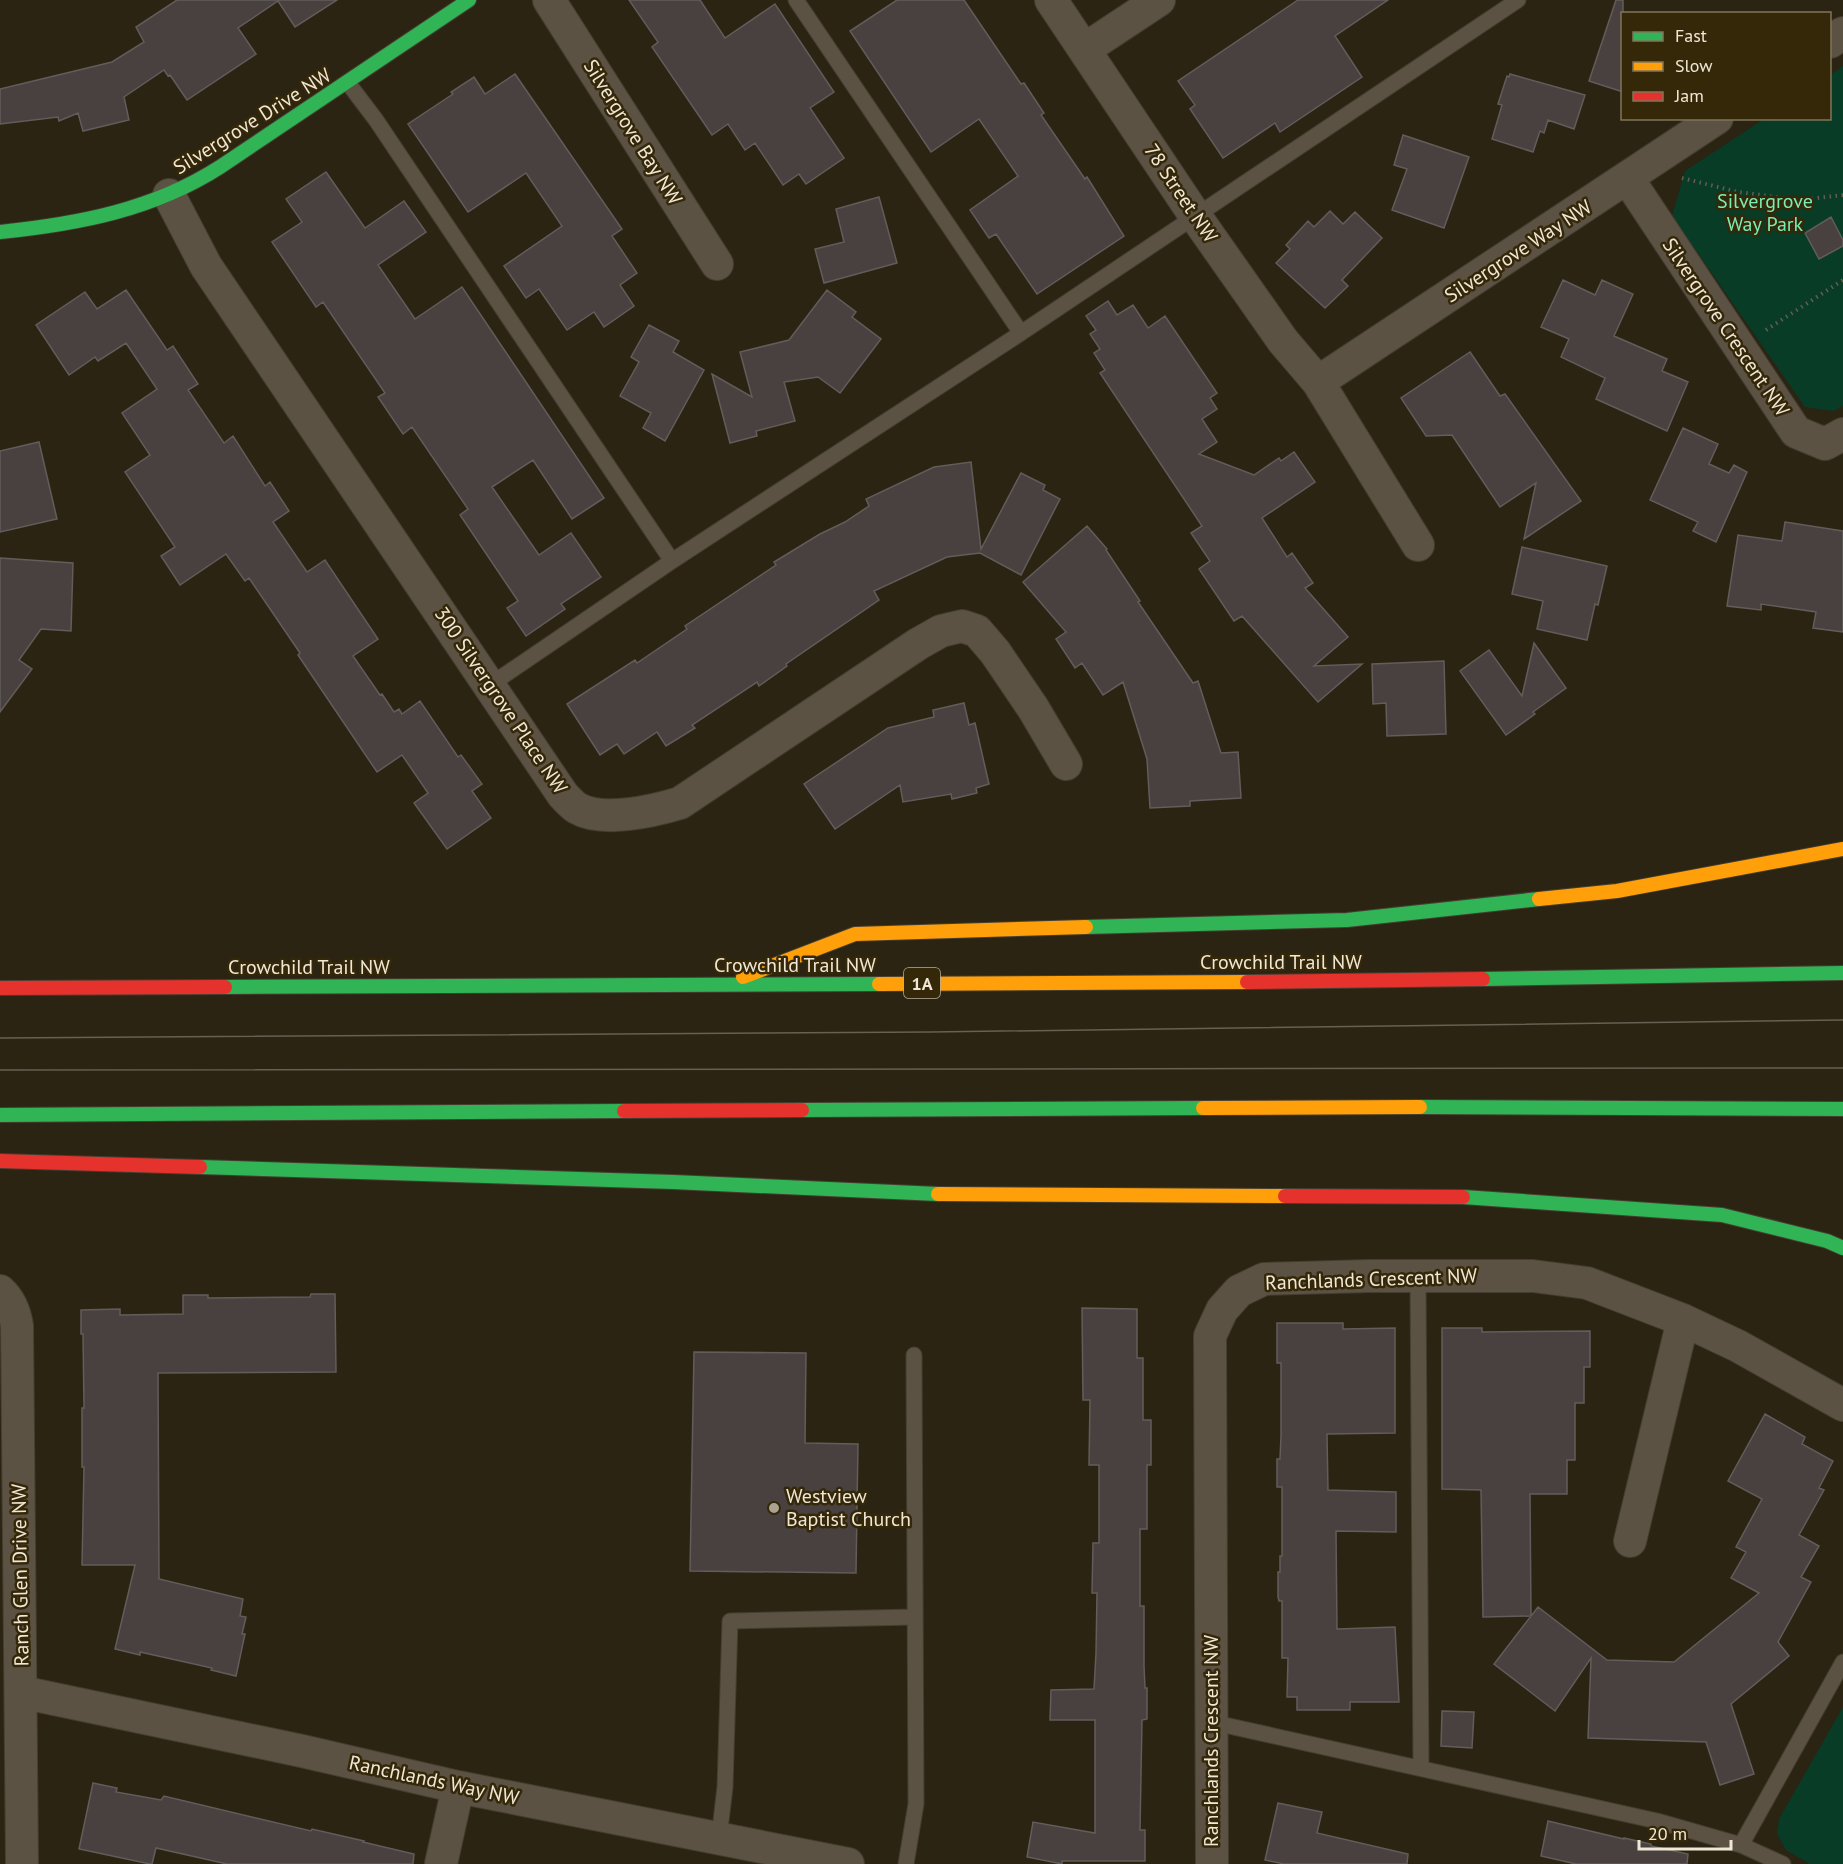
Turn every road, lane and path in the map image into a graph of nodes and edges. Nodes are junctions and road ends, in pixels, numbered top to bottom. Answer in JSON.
{"nodes":[{"id":1,"x":469,"y":0,"type":"edge"},
{"id":2,"x":549,"y":0,"type":"edge"},
{"id":3,"x":796,"y":0,"type":"edge"},
{"id":4,"x":1051,"y":0,"type":"edge"},
{"id":5,"x":1159,"y":0,"type":"edge"},
{"id":6,"x":1518,"y":0,"type":"edge"},
{"id":7,"x":1085,"y":49,"type":"junction"},
{"id":8,"x":348,"y":83,"type":"junction"},
{"id":9,"x":1714,"y":120,"type":"edge"},
{"id":10,"x":1682,"y":178,"type":"dead end"},
{"id":11,"x":1628,"y":179,"type":"junction"},
{"id":12,"x":169,"y":195,"type":"junction"},
{"id":13,"x":1843,"y":195,"type":"edge"},
{"id":14,"x":1196,"y":217,"type":"junction"},
{"id":15,"x":0,"y":232,"type":"edge"},
{"id":16,"x":717,"y":264,"type":"dead end"},
{"id":17,"x":1843,"y":280,"type":"edge"},
{"id":18,"x":1765,"y":331,"type":"dead end"},
{"id":19,"x":1021,"y":333,"type":"junction"},
{"id":20,"x":1318,"y":382,"type":"junction"},
{"id":21,"x":1843,"y":434,"type":"edge"},
{"id":22,"x":1418,"y":544,"type":"dead end"},
{"id":23,"x":672,"y":561,"type":"junction"},
{"id":24,"x":490,"y":685,"type":"junction"},
{"id":25,"x":1066,"y":764,"type":"dead end"},
{"id":26,"x":1843,"y":849,"type":"edge"},
{"id":27,"x":1843,"y":973,"type":"edge"},
{"id":28,"x":723,"y":985,"type":"junction"},
{"id":29,"x":0,"y":988,"type":"edge"},
{"id":30,"x":1843,"y":1109,"type":"edge"},
{"id":31,"x":0,"y":1115,"type":"edge"},
{"id":32,"x":0,"y":1161,"type":"edge"},
{"id":33,"x":1843,"y":1248,"type":"edge"},
{"id":34,"x":1418,"y":1277,"type":"junction"},
{"id":35,"x":0,"y":1291,"type":"edge"},
{"id":36,"x":1683,"y":1320,"type":"junction"},
{"id":37,"x":914,"y":1355,"type":"dead end"},
{"id":38,"x":1843,"y":1405,"type":"edge"},
{"id":39,"x":1630,"y":1541,"type":"dead end"},
{"id":40,"x":915,"y":1617,"type":"junction"},
{"id":41,"x":1843,"y":1662,"type":"edge"},
{"id":42,"x":21,"y":1692,"type":"junction"},
{"id":43,"x":1211,"y":1722,"type":"junction"},
{"id":44,"x":1421,"y":1768,"type":"junction"},
{"id":45,"x":458,"y":1787,"type":"junction"},
{"id":46,"x":719,"y":1838,"type":"junction"},
{"id":47,"x":1741,"y":1845,"type":"junction"},
{"id":48,"x":22,"y":1864,"type":"edge"},
{"id":49,"x":441,"y":1864,"type":"edge"},
{"id":50,"x":849,"y":1864,"type":"edge"},
{"id":51,"x":906,"y":1864,"type":"edge"},
{"id":52,"x":1212,"y":1864,"type":"edge"},
{"id":53,"x":1783,"y":1864,"type":"edge"}],
"edges":[{"from":1,"to":8,"type":"main road","name":"Silvergrove Drive NW"},
{"from":2,"to":16,"type":"street","name":"Silvergrove Bay NW"},
{"from":3,"to":19,"type":"lane"},
{"from":4,"to":7,"type":"street","name":"78 Street NW"},
{"from":5,"to":7,"type":"street"},
{"from":6,"to":14,"type":"lane"},
{"from":7,"to":14,"type":"street","name":"78 Street NW"},
{"from":8,"to":12,"type":"main road","name":"Silvergrove Drive NW"},
{"from":8,"to":23,"type":"lane"},
{"from":9,"to":11,"type":"street","name":"Silvergrove Way NW"},
{"from":10,"to":13,"type":"path"},
{"from":11,"to":20,"type":"street","name":"Silvergrove Way NW"},
{"from":11,"to":21,"type":"street","name":"Silvergrove Crescent NW"},
{"from":12,"to":15,"type":"main road","name":"Silvergrove Drive NW"},
{"from":12,"to":24,"type":"street","name":"300 Silvergrove Place NW"},
{"from":14,"to":19,"type":"lane"},
{"from":14,"to":20,"type":"street","name":"78 Street NW"},
{"from":17,"to":18,"type":"path"},
{"from":19,"to":23,"type":"lane"},
{"from":20,"to":22,"type":"street","name":"78 Street NW"},
{"from":23,"to":24,"type":"lane"},
{"from":24,"to":25,"type":"street","name":"300 Silvergrove Place NW"},
{"from":26,"to":28,"type":"main road"},
{"from":27,"to":28,"type":"main road","name":"Crowchild Trail NW","number":"1A"},
{"from":28,"to":29,"type":"main road","name":"Crowchild Trail NW","number":"1A"},
{"from":30,"to":31,"type":"main road"},
{"from":32,"to":33,"type":"main road"},
{"from":34,"to":36,"type":"street","name":"Ranchlands Crescent NW"},
{"from":34,"to":43,"type":"street","name":"Ranchlands Crescent NW"},
{"from":34,"to":44,"type":"lane"},
{"from":35,"to":42,"type":"street","name":"Ranch Glen Drive NW"},
{"from":36,"to":38,"type":"street","name":"Ranchlands Crescent NW"},
{"from":36,"to":39,"type":"street"},
{"from":37,"to":40,"type":"lane"},
{"from":40,"to":46,"type":"lane"},
{"from":40,"to":51,"type":"lane"},
{"from":41,"to":47,"type":"lane"},
{"from":42,"to":45,"type":"street","name":"Ranchlands Way NW"},
{"from":42,"to":48,"type":"street","name":"Ranch Glen Drive NW"},
{"from":43,"to":44,"type":"lane"},
{"from":43,"to":52,"type":"street","name":"Ranchlands Crescent NW"},
{"from":44,"to":47,"type":"lane"},
{"from":45,"to":46,"type":"street","name":"Ranchlands Way NW"},
{"from":45,"to":49,"type":"street"},
{"from":46,"to":50,"type":"street","name":"Ranchlands Way NW"},
{"from":47,"to":53,"type":"lane"}]}
